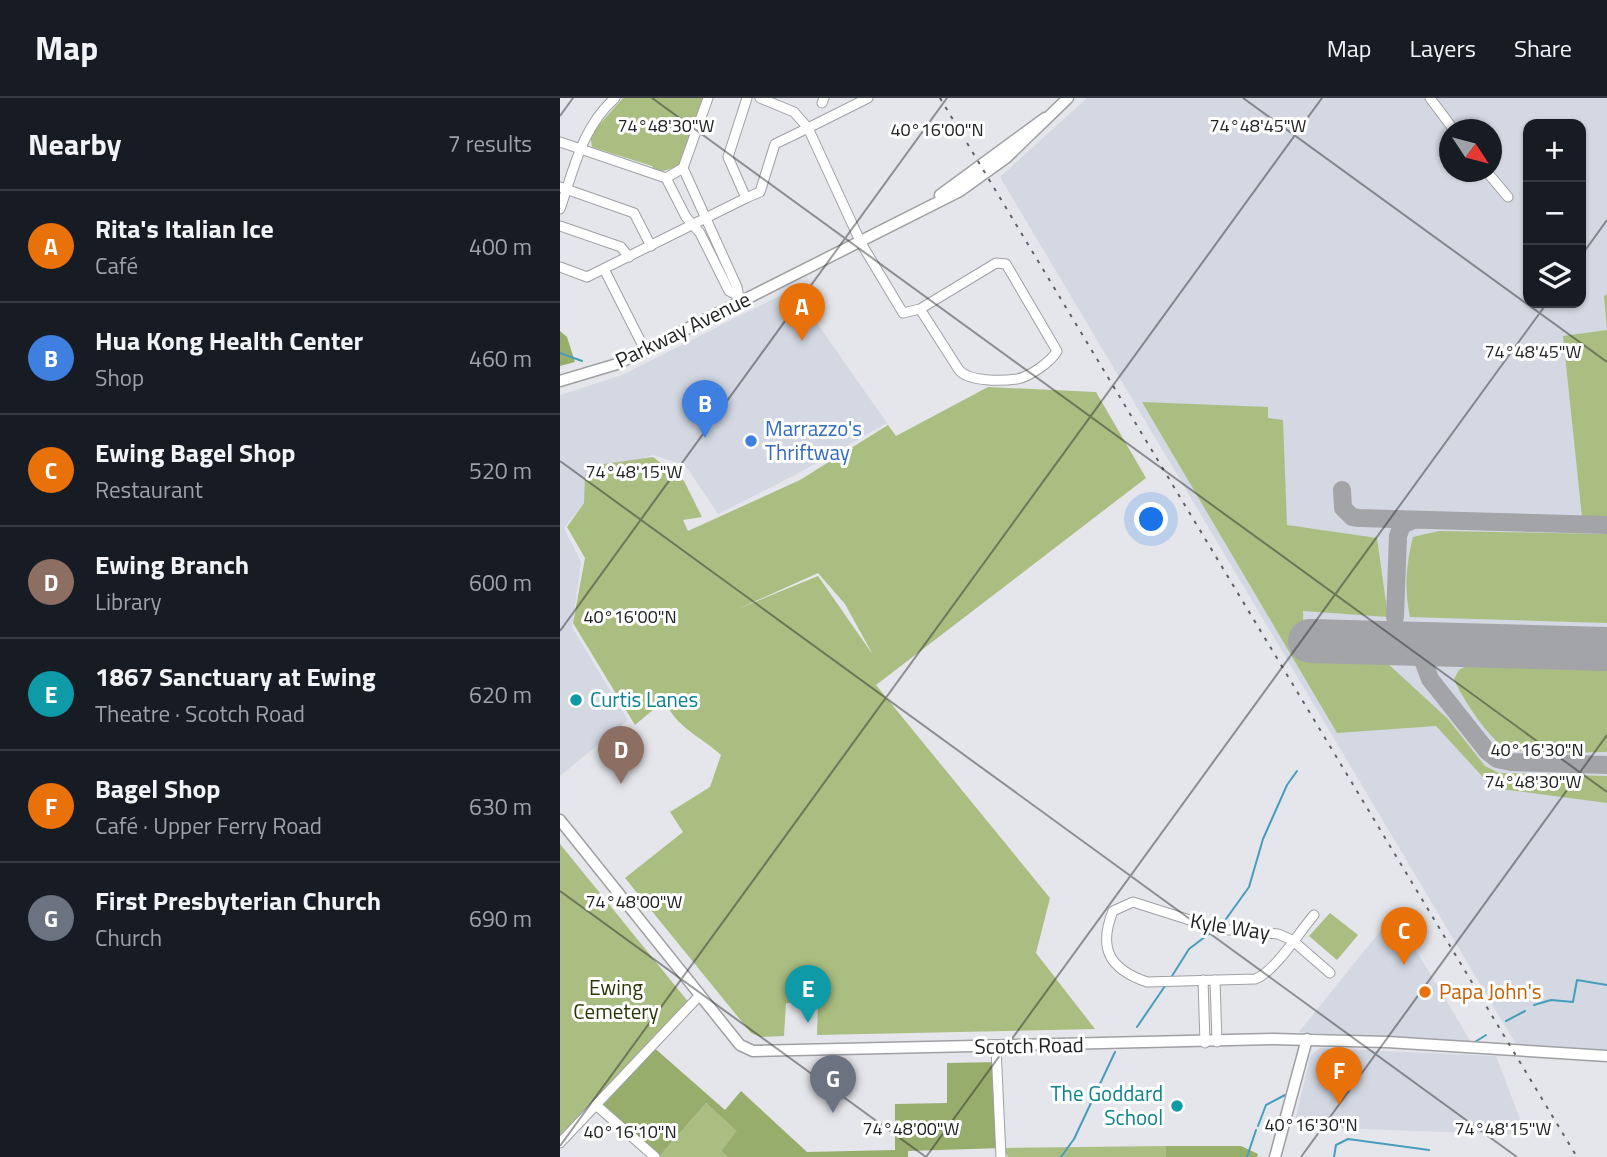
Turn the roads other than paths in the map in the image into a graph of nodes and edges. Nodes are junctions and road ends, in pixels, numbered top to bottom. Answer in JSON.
{"nodes":[{"id":1,"x":708,"y":98,"type":"edge"},
{"id":2,"x":747,"y":98,"type":"edge"},
{"id":3,"x":760,"y":98,"type":"edge"},
{"id":4,"x":867,"y":98,"type":"edge"},
{"id":5,"x":1068,"y":98,"type":"edge"},
{"id":6,"x":1430,"y":98,"type":"edge"},
{"id":7,"x":608,"y":100,"type":"edge"},
{"id":8,"x":1446,"y":119,"type":"edge"},
{"id":9,"x":808,"y":128,"type":"junction"},
{"id":10,"x":560,"y":142,"type":"edge"},
{"id":11,"x":580,"y":149,"type":"junction"},
{"id":12,"x":683,"y":168,"type":"junction"},
{"id":13,"x":666,"y":178,"type":"junction"},
{"id":14,"x":1495,"y":182,"type":"edge"},
{"id":15,"x":563,"y":189,"type":"edge"},
{"id":16,"x":1508,"y":197,"type":"dead end"},
{"id":17,"x":746,"y":198,"type":"junction"},
{"id":18,"x":560,"y":209,"type":"edge"},
{"id":19,"x":706,"y":220,"type":"junction"},
{"id":20,"x":560,"y":226,"type":"edge"},
{"id":21,"x":694,"y":226,"type":"junction"},
{"id":22,"x":861,"y":243,"type":"junction"},
{"id":23,"x":651,"y":246,"type":"junction"},
{"id":24,"x":629,"y":257,"type":"junction"},
{"id":25,"x":560,"y":267,"type":"edge"},
{"id":26,"x":604,"y":269,"type":"junction"},
{"id":27,"x":738,"y":299,"type":"junction"},
{"id":28,"x":920,"y":309,"type":"junction"},
{"id":29,"x":645,"y":350,"type":"junction"},
{"id":30,"x":560,"y":381,"type":"edge"},
{"id":31,"x":560,"y":820,"type":"edge"},
{"id":32,"x":1314,"y":915,"type":"dead end"},
{"id":33,"x":1292,"y":940,"type":"junction"},
{"id":34,"x":1329,"y":973,"type":"dead end"},
{"id":35,"x":1203,"y":980,"type":"junction"},
{"id":36,"x":1215,"y":980,"type":"junction"},
{"id":37,"x":700,"y":995,"type":"junction"},
{"id":38,"x":1307,"y":1039,"type":"junction"},
{"id":39,"x":1211,"y":1042,"type":"junction"},
{"id":40,"x":996,"y":1047,"type":"junction"},
{"id":41,"x":1607,"y":1056,"type":"edge"},
{"id":42,"x":596,"y":1105,"type":"junction"},
{"id":43,"x":560,"y":1143,"type":"edge"},
{"id":44,"x":655,"y":1157,"type":"edge"},
{"id":45,"x":1001,"y":1157,"type":"edge"},
{"id":46,"x":1275,"y":1157,"type":"edge"}],
"edges":[{"from":1,"to":12,"type":"street"},
{"from":2,"to":17,"type":"street"},
{"from":3,"to":9,"type":"street"},
{"from":4,"to":9,"type":"street"},
{"from":5,"to":22,"type":"main road","name":"Parkway Avenue"},
{"from":6,"to":8,"type":"street"},
{"from":7,"to":11,"type":"street"},
{"from":9,"to":17,"type":"street"},
{"from":9,"to":22,"type":"street"},
{"from":10,"to":11,"type":"street"},
{"from":11,"to":13,"type":"street"},
{"from":11,"to":15,"type":"street"},
{"from":12,"to":13,"type":"street"},
{"from":12,"to":19,"type":"street"},
{"from":13,"to":21,"type":"street"},
{"from":14,"to":16,"type":"street"},
{"from":15,"to":18,"type":"street"},
{"from":15,"to":23,"type":"street"},
{"from":17,"to":19,"type":"street"},
{"from":19,"to":21,"type":"street"},
{"from":19,"to":27,"type":"street"},
{"from":20,"to":24,"type":"street"},
{"from":21,"to":23,"type":"street"},
{"from":21,"to":27,"type":"street"},
{"from":22,"to":27,"type":"main road","name":"Parkway Avenue"},
{"from":22,"to":28,"type":"street"},
{"from":23,"to":24,"type":"street"},
{"from":24,"to":26,"type":"street"},
{"from":25,"to":26,"type":"street"},
{"from":26,"to":29,"type":"street"},
{"from":27,"to":29,"type":"main road","name":"Parkway Avenue"},
{"from":28,"to":28,"type":"street"},
{"from":29,"to":30,"type":"main road","name":"Parkway Avenue"},
{"from":31,"to":37,"type":"main road","name":"Scotch Road"},
{"from":32,"to":33,"type":"street","name":"Kyle Way"},
{"from":33,"to":34,"type":"street","name":"Kyle Way"},
{"from":33,"to":35,"type":"street","name":"Kyle Way"},
{"from":33,"to":36,"type":"street","name":"Kyle Way"},
{"from":35,"to":36,"type":"street","name":"Kyle Way"},
{"from":35,"to":39,"type":"street"},
{"from":36,"to":39,"type":"street"},
{"from":37,"to":40,"type":"main road","name":"Scotch Road"},
{"from":37,"to":42,"type":"street"},
{"from":38,"to":39,"type":"main road","name":"Scotch Road"},
{"from":38,"to":41,"type":"main road","name":"Scotch Road"},
{"from":38,"to":46,"type":"main road"},
{"from":39,"to":40,"type":"main road","name":"Scotch Road"},
{"from":40,"to":45,"type":"street"},
{"from":42,"to":43,"type":"street"},
{"from":42,"to":44,"type":"street"}]}
